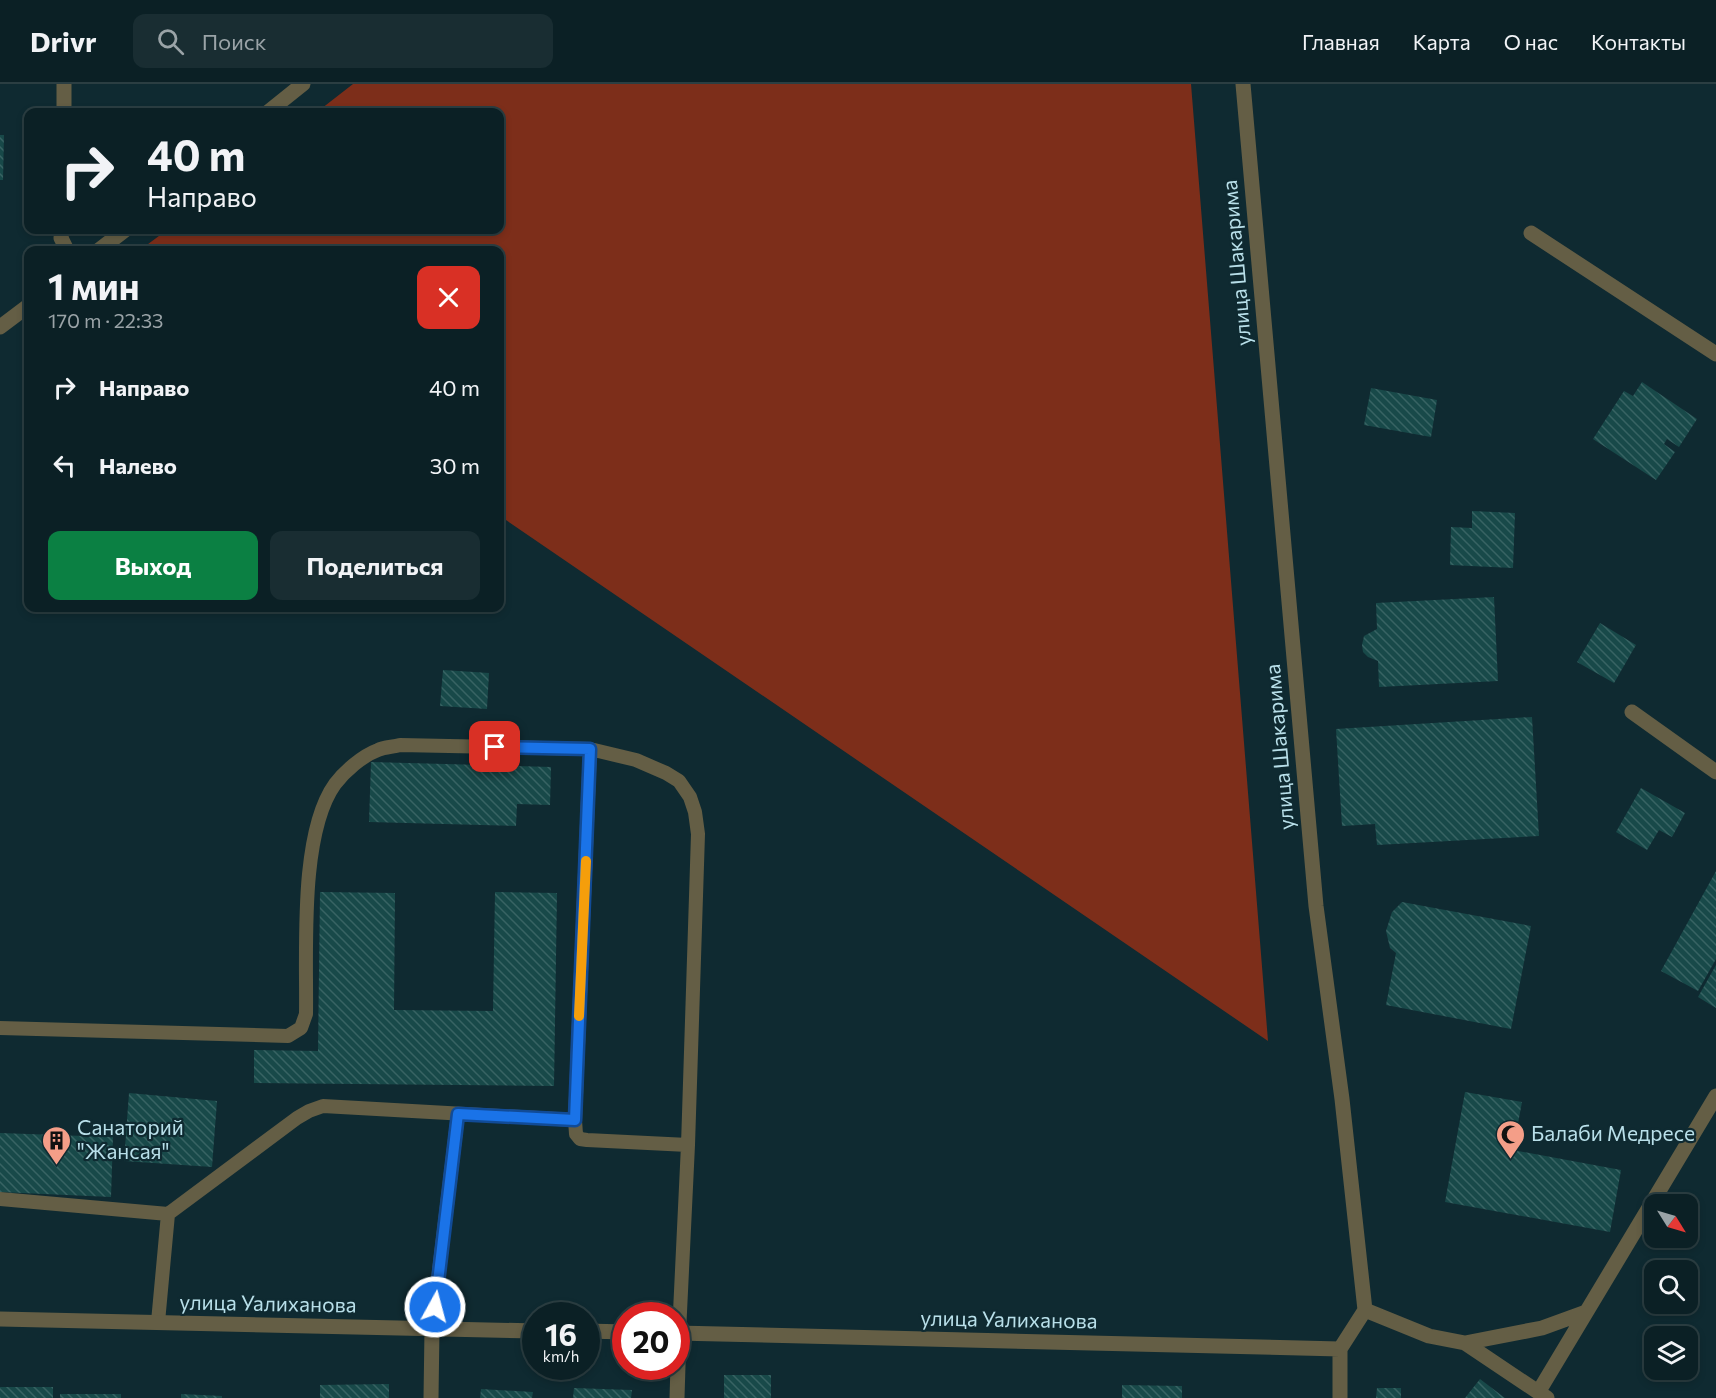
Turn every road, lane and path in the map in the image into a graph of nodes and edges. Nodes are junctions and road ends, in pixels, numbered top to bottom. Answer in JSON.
{"nodes":[{"id":1,"x":64,"y":84,"type":"edge"},
{"id":2,"x":303,"y":84,"type":"edge"},
{"id":3,"x":1243,"y":84,"type":"edge"},
{"id":4,"x":63,"y":108,"type":"edge"},
{"id":5,"x":273,"y":108,"type":"edge"},
{"id":6,"x":1531,"y":233,"type":"dead end"},
{"id":7,"x":120,"y":234,"type":"edge"},
{"id":8,"x":104,"y":246,"type":"edge"},
{"id":9,"x":24,"y":309,"type":"edge"},
{"id":10,"x":0,"y":327,"type":"edge"},
{"id":11,"x":1716,"y":354,"type":"edge"},
{"id":12,"x":1632,"y":712,"type":"dead end"},
{"id":13,"x":590,"y":749,"type":"junction"},
{"id":14,"x":1716,"y":772,"type":"edge"},
{"id":15,"x":0,"y":1028,"type":"edge"},
{"id":16,"x":1715,"y":1100,"type":"edge"},
{"id":17,"x":458,"y":1114,"type":"junction"},
{"id":18,"x":575,"y":1120,"type":"junction"},
{"id":19,"x":688,"y":1145,"type":"junction"},
{"id":20,"x":0,"y":1199,"type":"edge"},
{"id":21,"x":168,"y":1214,"type":"junction"},
{"id":22,"x":680,"y":1302,"type":"edge"},
{"id":23,"x":1365,"y":1310,"type":"junction"},
{"id":24,"x":1586,"y":1312,"type":"junction"},
{"id":25,"x":0,"y":1319,"type":"edge"},
{"id":26,"x":158,"y":1322,"type":"junction"},
{"id":27,"x":432,"y":1329,"type":"junction"},
{"id":28,"x":522,"y":1330,"type":"edge"},
{"id":29,"x":690,"y":1333,"type":"edge"},
{"id":30,"x":1466,"y":1343,"type":"junction"},
{"id":31,"x":1340,"y":1349,"type":"junction"},
{"id":32,"x":677,"y":1380,"type":"edge"},
{"id":33,"x":1543,"y":1395,"type":"edge"},
{"id":34,"x":431,"y":1398,"type":"edge"},
{"id":35,"x":677,"y":1398,"type":"edge"},
{"id":36,"x":1340,"y":1398,"type":"edge"}],
"edges":[{"from":1,"to":4,"type":"street"},
{"from":2,"to":5,"type":"street"},
{"from":3,"to":23,"type":"street","name":"улица Шакарима"},
{"from":6,"to":11,"type":"street"},
{"from":7,"to":8,"type":"street"},
{"from":9,"to":10,"type":"street"},
{"from":12,"to":14,"type":"street"},
{"from":13,"to":15,"type":"lane"},
{"from":13,"to":18,"type":"lane"},
{"from":13,"to":19,"type":"lane"},
{"from":16,"to":24,"type":"street"},
{"from":17,"to":18,"type":"lane"},
{"from":17,"to":21,"type":"lane"},
{"from":17,"to":27,"type":"lane"},
{"from":18,"to":19,"type":"lane"},
{"from":19,"to":22,"type":"lane"},
{"from":20,"to":21,"type":"lane"},
{"from":21,"to":26,"type":"lane"},
{"from":23,"to":30,"type":"street"},
{"from":23,"to":31,"type":"street"},
{"from":24,"to":30,"type":"street"},
{"from":24,"to":33,"type":"street"},
{"from":25,"to":26,"type":"street","name":"улица Уалиханова"},
{"from":26,"to":27,"type":"street","name":"улица Уалиханова"},
{"from":27,"to":28,"type":"street","name":"улица Уалиханова"},
{"from":27,"to":34,"type":"street"},
{"from":29,"to":31,"type":"street","name":"улица Уалиханова"},
{"from":30,"to":33,"type":"street"},
{"from":31,"to":36,"type":"street"},
{"from":32,"to":35,"type":"street"}]}
